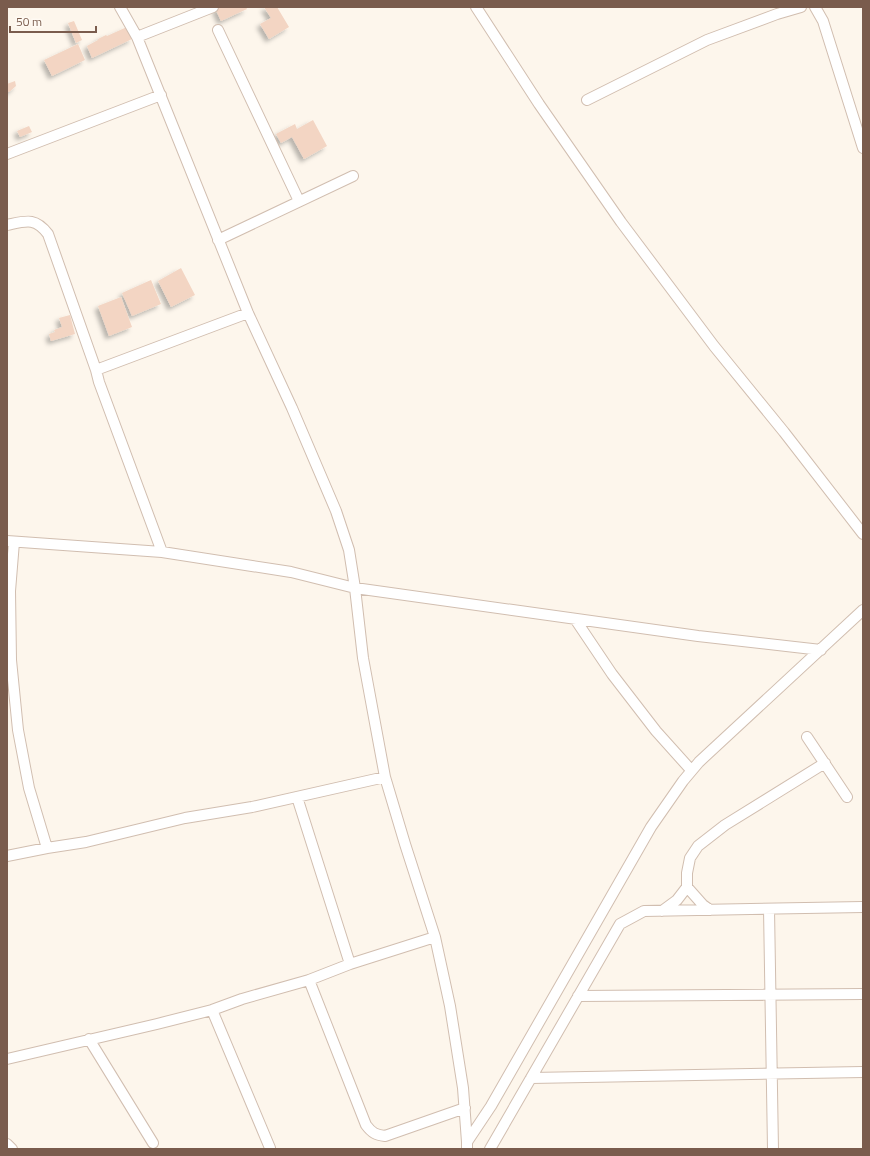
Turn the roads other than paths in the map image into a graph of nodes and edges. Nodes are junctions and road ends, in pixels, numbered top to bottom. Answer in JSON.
{"nodes":[{"id":1,"x":120,"y":7,"type":"edge"},
{"id":2,"x":213,"y":7,"type":"edge"},
{"id":3,"x":476,"y":7,"type":"edge"},
{"id":4,"x":801,"y":7,"type":"edge"},
{"id":5,"x":815,"y":7,"type":"edge"},
{"id":6,"x":218,"y":30,"type":"dead end"},
{"id":7,"x":137,"y":37,"type":"junction"},
{"id":8,"x":161,"y":95,"type":"junction"},
{"id":9,"x":586,"y":100,"type":"dead end"},
{"id":10,"x":863,"y":148,"type":"edge"},
{"id":11,"x":7,"y":154,"type":"edge"},
{"id":12,"x":353,"y":176,"type":"dead end"},
{"id":13,"x":299,"y":201,"type":"junction"},
{"id":14,"x":7,"y":225,"type":"edge"},
{"id":15,"x":218,"y":240,"type":"junction"},
{"id":16,"x":248,"y":313,"type":"junction"},
{"id":17,"x":96,"y":370,"type":"junction"},
{"id":18,"x":863,"y":534,"type":"edge"},
{"id":19,"x":10,"y":541,"type":"edge"},
{"id":20,"x":162,"y":552,"type":"junction"},
{"id":21,"x":355,"y":588,"type":"junction"},
{"id":22,"x":863,"y":610,"type":"edge"},
{"id":23,"x":575,"y":619,"type":"junction"},
{"id":24,"x":821,"y":650,"type":"junction"},
{"id":25,"x":807,"y":737,"type":"dead end"},
{"id":26,"x":825,"y":763,"type":"junction"},
{"id":27,"x":691,"y":770,"type":"junction"},
{"id":28,"x":385,"y":777,"type":"junction"},
{"id":29,"x":297,"y":797,"type":"junction"},
{"id":30,"x":847,"y":797,"type":"dead end"},
{"id":31,"x":47,"y":848,"type":"junction"},
{"id":32,"x":7,"y":856,"type":"edge"},
{"id":33,"x":687,"y":887,"type":"junction"},
{"id":34,"x":863,"y":907,"type":"edge"},
{"id":35,"x":769,"y":909,"type":"junction"},
{"id":36,"x":710,"y":910,"type":"junction"},
{"id":37,"x":662,"y":911,"type":"junction"},
{"id":38,"x":435,"y":937,"type":"junction"},
{"id":39,"x":350,"y":964,"type":"junction"},
{"id":40,"x":309,"y":980,"type":"junction"},
{"id":41,"x":863,"y":994,"type":"edge"},
{"id":42,"x":771,"y":995,"type":"junction"},
{"id":43,"x":578,"y":996,"type":"junction"},
{"id":44,"x":212,"y":1010,"type":"junction"},
{"id":45,"x":89,"y":1038,"type":"junction"},
{"id":46,"x":7,"y":1059,"type":"edge"},
{"id":47,"x":863,"y":1072,"type":"edge"},
{"id":48,"x":772,"y":1074,"type":"junction"},
{"id":49,"x":531,"y":1078,"type":"junction"},
{"id":50,"x":464,"y":1108,"type":"junction"},
{"id":51,"x":153,"y":1143,"type":"dead end"},
{"id":52,"x":7,"y":1144,"type":"edge"},
{"id":53,"x":467,"y":1146,"type":"edge"},
{"id":54,"x":270,"y":1148,"type":"edge"},
{"id":55,"x":12,"y":1149,"type":"edge"},
{"id":56,"x":490,"y":1149,"type":"edge"},
{"id":57,"x":773,"y":1149,"type":"edge"}],
"edges":[{"from":1,"to":7,"type":"street"},
{"from":2,"to":7,"type":"street"},
{"from":3,"to":18,"type":"street"},
{"from":4,"to":9,"type":"street"},
{"from":5,"to":10,"type":"street"},
{"from":6,"to":13,"type":"street"},
{"from":7,"to":8,"type":"street"},
{"from":8,"to":11,"type":"street"},
{"from":8,"to":15,"type":"street"},
{"from":12,"to":13,"type":"street"},
{"from":13,"to":15,"type":"street"},
{"from":14,"to":17,"type":"street"},
{"from":15,"to":16,"type":"street"},
{"from":16,"to":17,"type":"street"},
{"from":16,"to":21,"type":"street"},
{"from":17,"to":20,"type":"street"},
{"from":19,"to":20,"type":"street"},
{"from":19,"to":31,"type":"street"},
{"from":20,"to":21,"type":"street"},
{"from":21,"to":23,"type":"street"},
{"from":21,"to":28,"type":"street"},
{"from":22,"to":24,"type":"street"},
{"from":23,"to":24,"type":"street"},
{"from":23,"to":27,"type":"street"},
{"from":24,"to":27,"type":"street"},
{"from":25,"to":26,"type":"street"},
{"from":26,"to":30,"type":"street"},
{"from":26,"to":33,"type":"street"},
{"from":27,"to":53,"type":"street"},
{"from":28,"to":29,"type":"street"},
{"from":28,"to":38,"type":"street"},
{"from":29,"to":31,"type":"street"},
{"from":29,"to":39,"type":"street"},
{"from":31,"to":32,"type":"street"},
{"from":33,"to":36,"type":"street"},
{"from":33,"to":37,"type":"street"},
{"from":34,"to":35,"type":"street"},
{"from":35,"to":36,"type":"street"},
{"from":35,"to":42,"type":"street"},
{"from":36,"to":37,"type":"street"},
{"from":37,"to":43,"type":"street"},
{"from":38,"to":39,"type":"street"},
{"from":38,"to":50,"type":"street"},
{"from":39,"to":40,"type":"street"},
{"from":40,"to":44,"type":"street"},
{"from":40,"to":50,"type":"street"},
{"from":41,"to":42,"type":"street"},
{"from":42,"to":43,"type":"street"},
{"from":42,"to":48,"type":"street"},
{"from":43,"to":49,"type":"street"},
{"from":44,"to":45,"type":"street"},
{"from":44,"to":54,"type":"street"},
{"from":45,"to":46,"type":"street"},
{"from":45,"to":51,"type":"street"},
{"from":47,"to":48,"type":"street"},
{"from":48,"to":49,"type":"street"},
{"from":48,"to":57,"type":"street"},
{"from":49,"to":56,"type":"street"},
{"from":50,"to":53,"type":"street"},
{"from":52,"to":55,"type":"street"}]}
